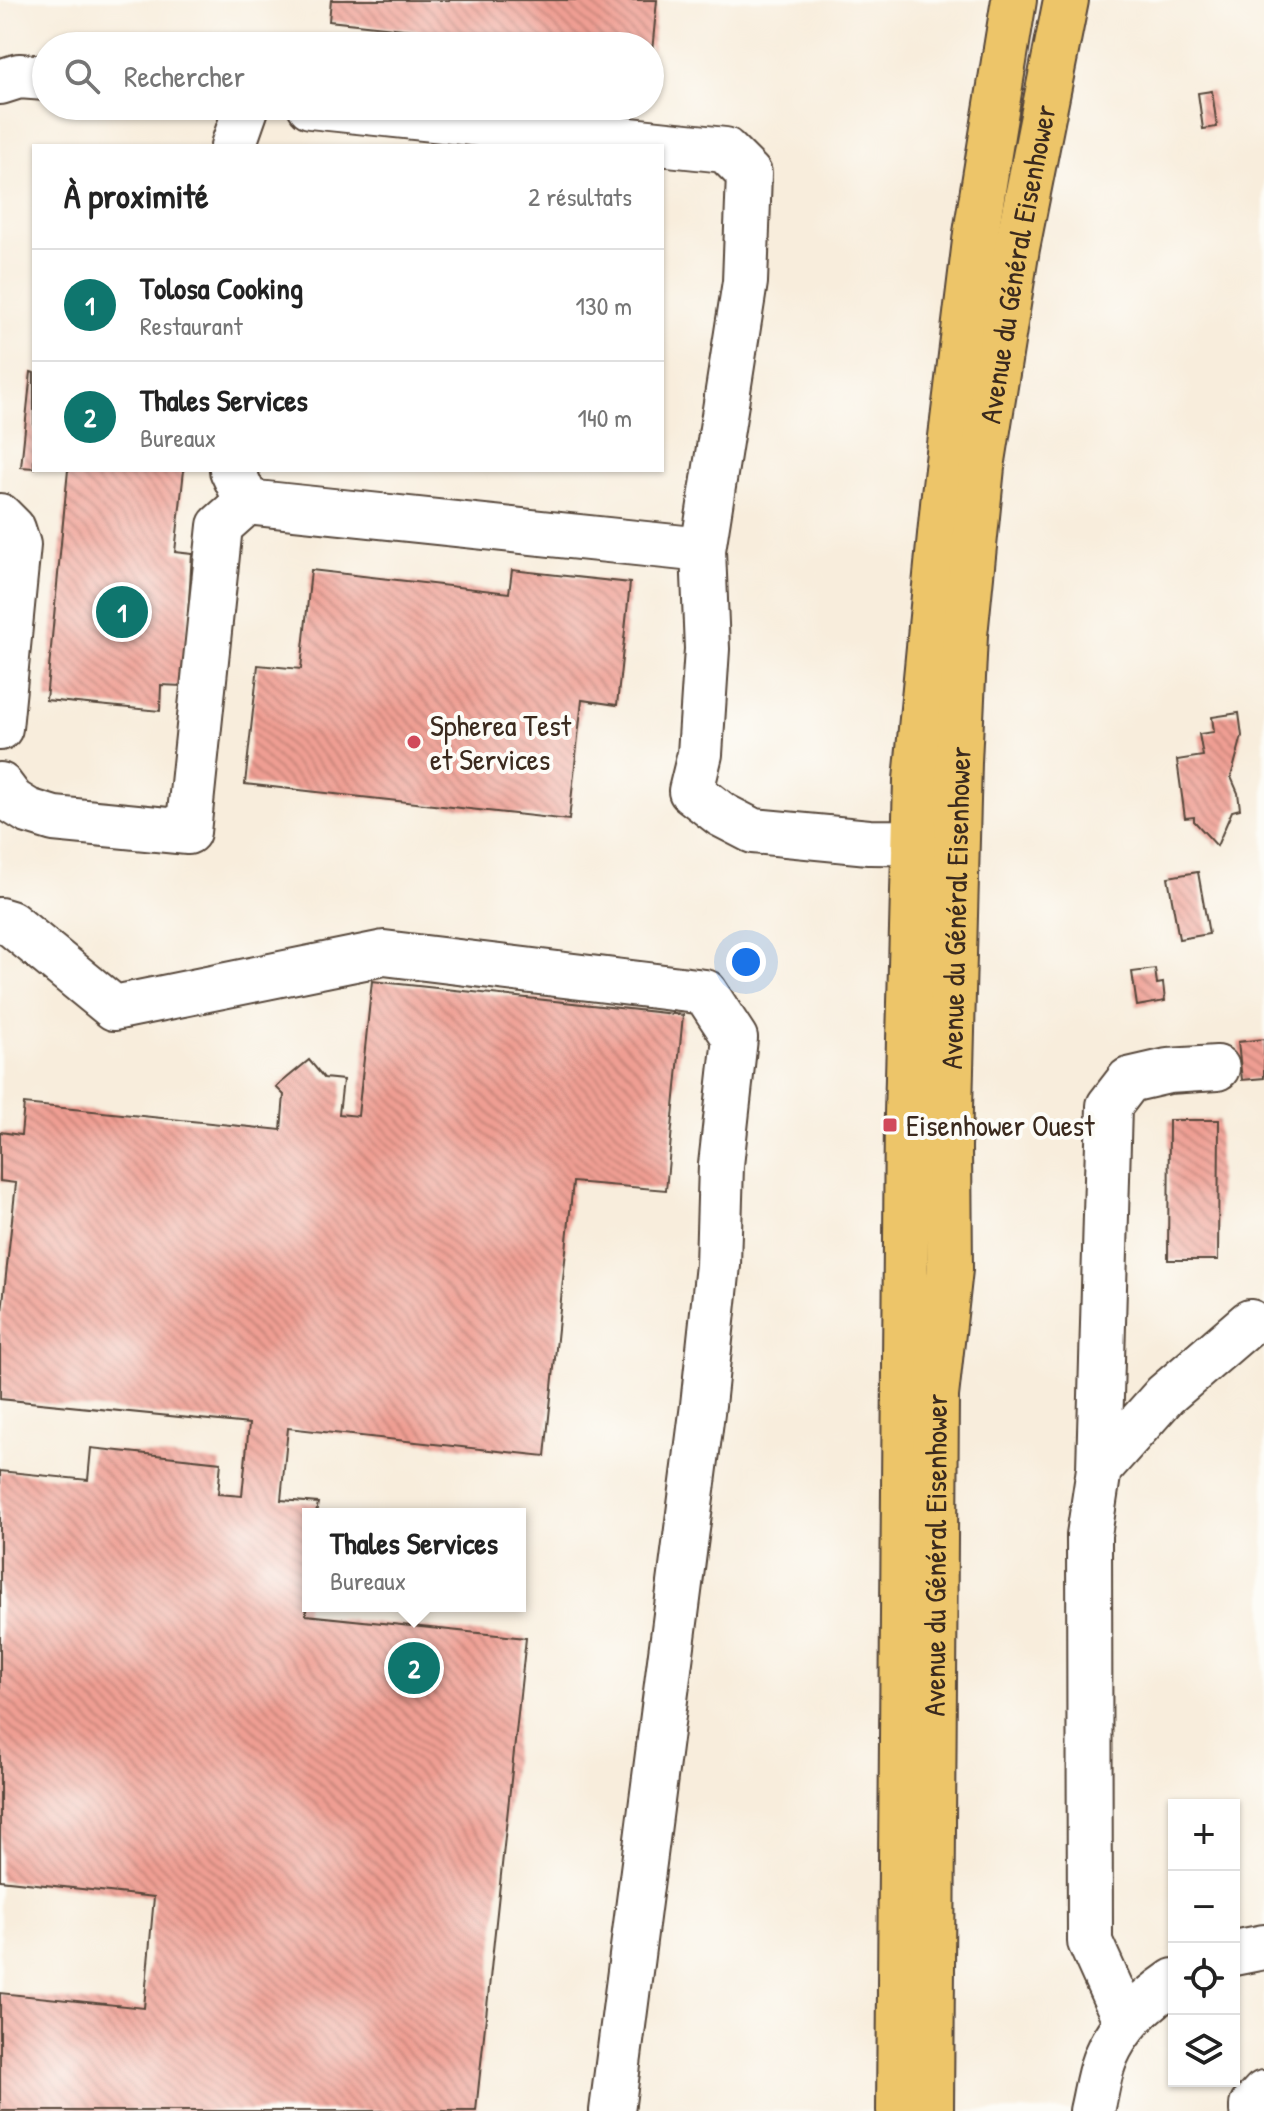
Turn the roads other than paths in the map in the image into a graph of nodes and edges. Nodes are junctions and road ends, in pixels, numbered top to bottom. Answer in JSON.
{"nodes":[{"id":1,"x":1014,"y":0,"type":"edge"},
{"id":2,"x":1066,"y":0,"type":"edge"},
{"id":3,"x":32,"y":77,"type":"edge"},
{"id":4,"x":0,"y":82,"type":"edge"},
{"id":5,"x":242,"y":120,"type":"edge"},
{"id":6,"x":442,"y":120,"type":"edge"},
{"id":7,"x":234,"y":144,"type":"edge"},
{"id":8,"x":240,"y":486,"type":"edge"},
{"id":9,"x":0,"y":516,"type":"edge"},
{"id":10,"x":703,"y":550,"type":"junction"},
{"id":11,"x":0,"y":728,"type":"edge"},
{"id":12,"x":0,"y":785,"type":"edge"},
{"id":13,"x":0,"y":816,"type":"edge"},
{"id":14,"x":54,"y":819,"type":"junction"},
{"id":15,"x":913,"y":841,"type":"junction"},
{"id":16,"x":957,"y":843,"type":"junction"},
{"id":17,"x":0,"y":920,"type":"edge"},
{"id":18,"x":1217,"y":1068,"type":"dead end"},
{"id":19,"x":1250,"y":1322,"type":"dead end"},
{"id":20,"x":1099,"y":1469,"type":"junction"},
{"id":21,"x":1264,"y":1947,"type":"edge"},
{"id":22,"x":1240,"y":1952,"type":"edge"},
{"id":23,"x":1168,"y":1985,"type":"edge"},
{"id":24,"x":1126,"y":2022,"type":"junction"},
{"id":25,"x":1264,"y":2093,"type":"edge"},
{"id":26,"x":612,"y":2111,"type":"edge"},
{"id":27,"x":899,"y":2111,"type":"edge"},
{"id":28,"x":931,"y":2111,"type":"edge"},
{"id":29,"x":1092,"y":2111,"type":"edge"},
{"id":30,"x":1252,"y":2111,"type":"edge"}],
"edges":[{"from":1,"to":15,"type":"main road","name":"Avenue du Général Eisenhower"},
{"from":2,"to":16,"type":"main road","name":"Avenue du Général Eisenhower"},
{"from":3,"to":4,"type":"street"},
{"from":5,"to":7,"type":"street"},
{"from":6,"to":10,"type":"street"},
{"from":8,"to":10,"type":"street"},
{"from":8,"to":14,"type":"street"},
{"from":9,"to":11,"type":"street"},
{"from":10,"to":15,"type":"street"},
{"from":12,"to":14,"type":"street"},
{"from":13,"to":14,"type":"street"},
{"from":15,"to":16,"type":"street"},
{"from":15,"to":27,"type":"main road","name":"Avenue du Général Eisenhower"},
{"from":16,"to":28,"type":"main road","name":"Avenue du Général Eisenhower"},
{"from":17,"to":26,"type":"street"},
{"from":18,"to":20,"type":"street"},
{"from":19,"to":20,"type":"street"},
{"from":20,"to":24,"type":"street"},
{"from":21,"to":22,"type":"street"},
{"from":23,"to":24,"type":"street"},
{"from":24,"to":29,"type":"street"},
{"from":25,"to":30,"type":"street"}]}
